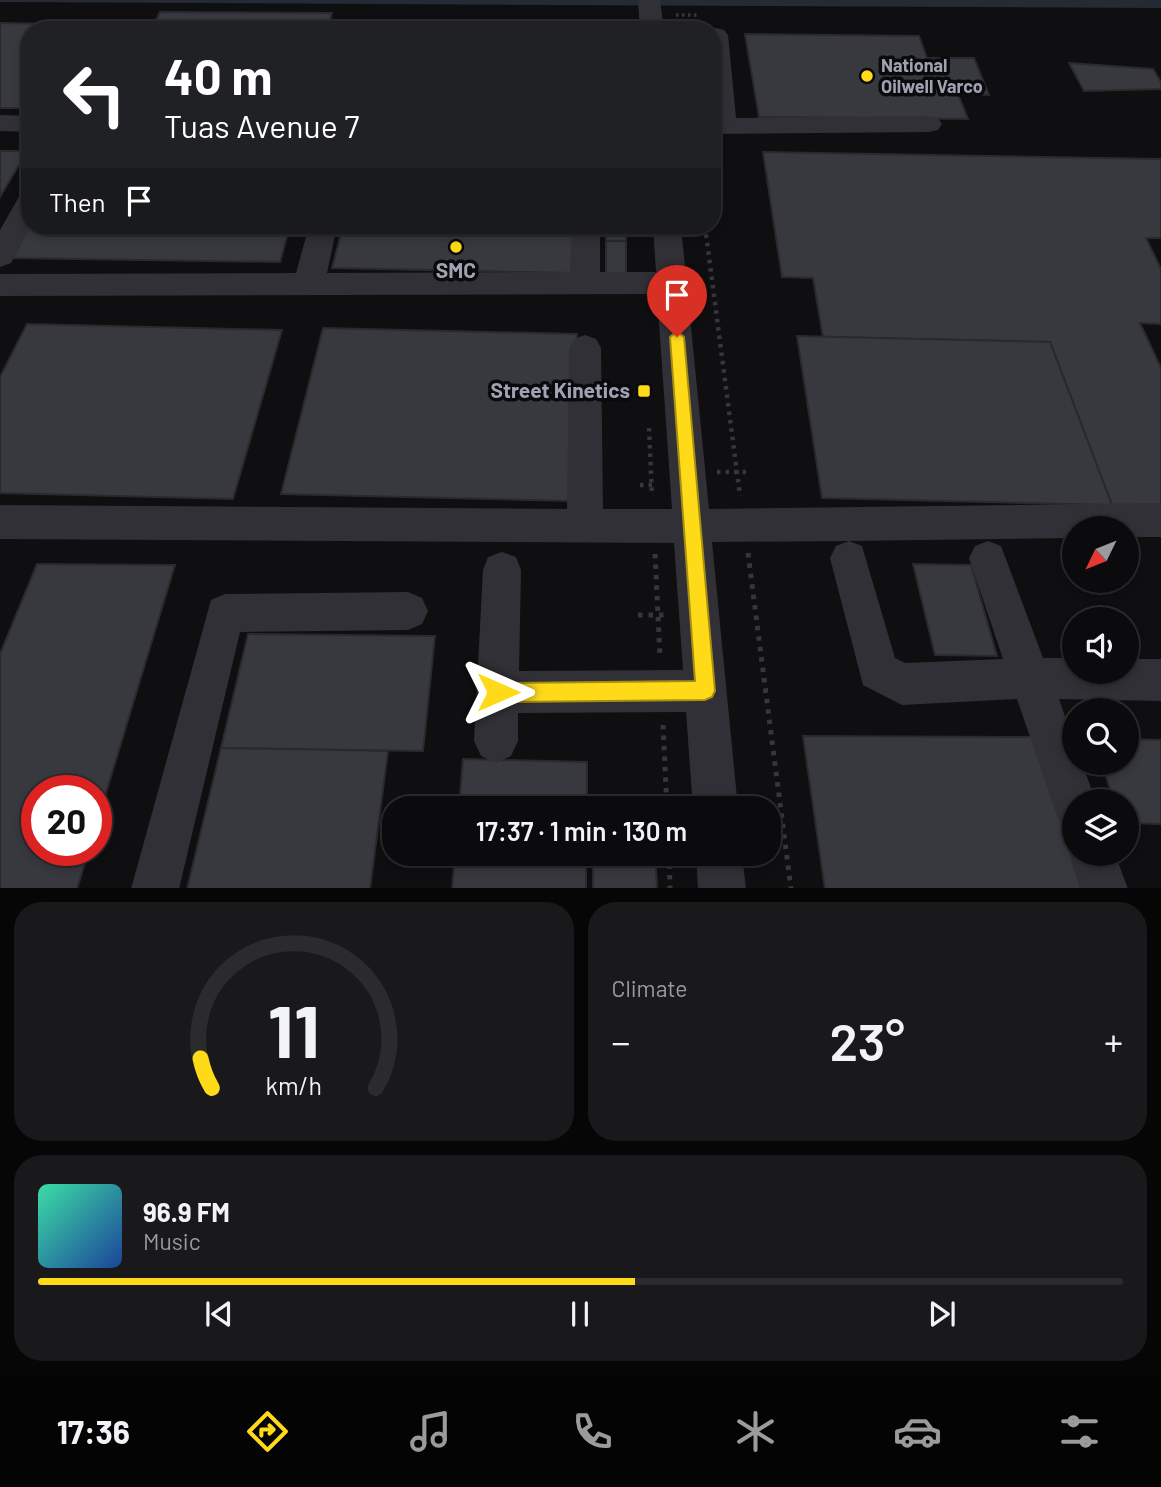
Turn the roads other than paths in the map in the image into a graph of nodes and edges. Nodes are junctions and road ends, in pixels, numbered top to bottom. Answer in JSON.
{"nodes":[{"id":1,"x":649,"y":0,"type":"edge"},
{"id":2,"x":651,"y":21,"type":"edge"},
{"id":3,"x":0,"y":123,"type":"edge"},
{"id":4,"x":21,"y":124,"type":"edge"},
{"id":5,"x":929,"y":124,"type":"dead end"},
{"id":6,"x":721,"y":126,"type":"edge"},
{"id":7,"x":0,"y":144,"type":"edge"},
{"id":8,"x":21,"y":144,"type":"edge"},
{"id":9,"x":21,"y":218,"type":"edge"},
{"id":10,"x":321,"y":235,"type":"edge"},
{"id":11,"x":586,"y":235,"type":"edge"},
{"id":12,"x":668,"y":235,"type":"edge"},
{"id":13,"x":0,"y":256,"type":"edge"},
{"id":14,"x":309,"y":283,"type":"junction"},
{"id":15,"x":585,"y":283,"type":"junction"},
{"id":16,"x":672,"y":283,"type":"junction"},
{"id":17,"x":0,"y":285,"type":"edge"},
{"id":18,"x":585,"y":348,"type":"dead end"},
{"id":19,"x":1161,"y":520,"type":"edge"},
{"id":20,"x":0,"y":522,"type":"edge"},
{"id":21,"x":585,"y":525,"type":"junction"},
{"id":22,"x":692,"y":526,"type":"junction"},
{"id":23,"x":849,"y":558,"type":"dead end"},
{"id":24,"x":989,"y":558,"type":"dead end"},
{"id":25,"x":502,"y":570,"type":"dead end"},
{"id":26,"x":408,"y":611,"type":"dead end"},
{"id":27,"x":1031,"y":678,"type":"junction"},
{"id":28,"x":1161,"y":680,"type":"edge"},
{"id":29,"x":705,"y":691,"type":"junction"},
{"id":30,"x":498,"y":692,"type":"junction"},
{"id":31,"x":496,"y":741,"type":"dead end"},
{"id":32,"x":1069,"y":789,"type":"edge"},
{"id":33,"x":714,"y":796,"type":"edge"},
{"id":34,"x":720,"y":866,"type":"edge"},
{"id":35,"x":1096,"y":866,"type":"edge"},
{"id":36,"x":155,"y":888,"type":"edge"},
{"id":37,"x":722,"y":888,"type":"edge"},
{"id":38,"x":1104,"y":888,"type":"edge"}],
"edges":[{"from":1,"to":2,"type":"street"},
{"from":3,"to":4,"type":"street"},
{"from":5,"to":6,"type":"street"},
{"from":7,"to":8,"type":"street"},
{"from":9,"to":13,"type":"street"},
{"from":10,"to":14,"type":"street"},
{"from":11,"to":15,"type":"street"},
{"from":12,"to":16,"type":"street"},
{"from":14,"to":15,"type":"street"},
{"from":14,"to":17,"type":"street"},
{"from":15,"to":16,"type":"street"},
{"from":16,"to":22,"type":"street"},
{"from":18,"to":21,"type":"street"},
{"from":19,"to":22,"type":"street"},
{"from":20,"to":21,"type":"street"},
{"from":21,"to":22,"type":"street"},
{"from":22,"to":29,"type":"street"},
{"from":23,"to":27,"type":"street"},
{"from":24,"to":27,"type":"street"},
{"from":25,"to":30,"type":"street"},
{"from":26,"to":36,"type":"street"},
{"from":27,"to":28,"type":"street"},
{"from":27,"to":32,"type":"street"},
{"from":29,"to":30,"type":"street"},
{"from":29,"to":33,"type":"street"},
{"from":30,"to":31,"type":"street"},
{"from":34,"to":37,"type":"street"},
{"from":35,"to":38,"type":"street"}]}
